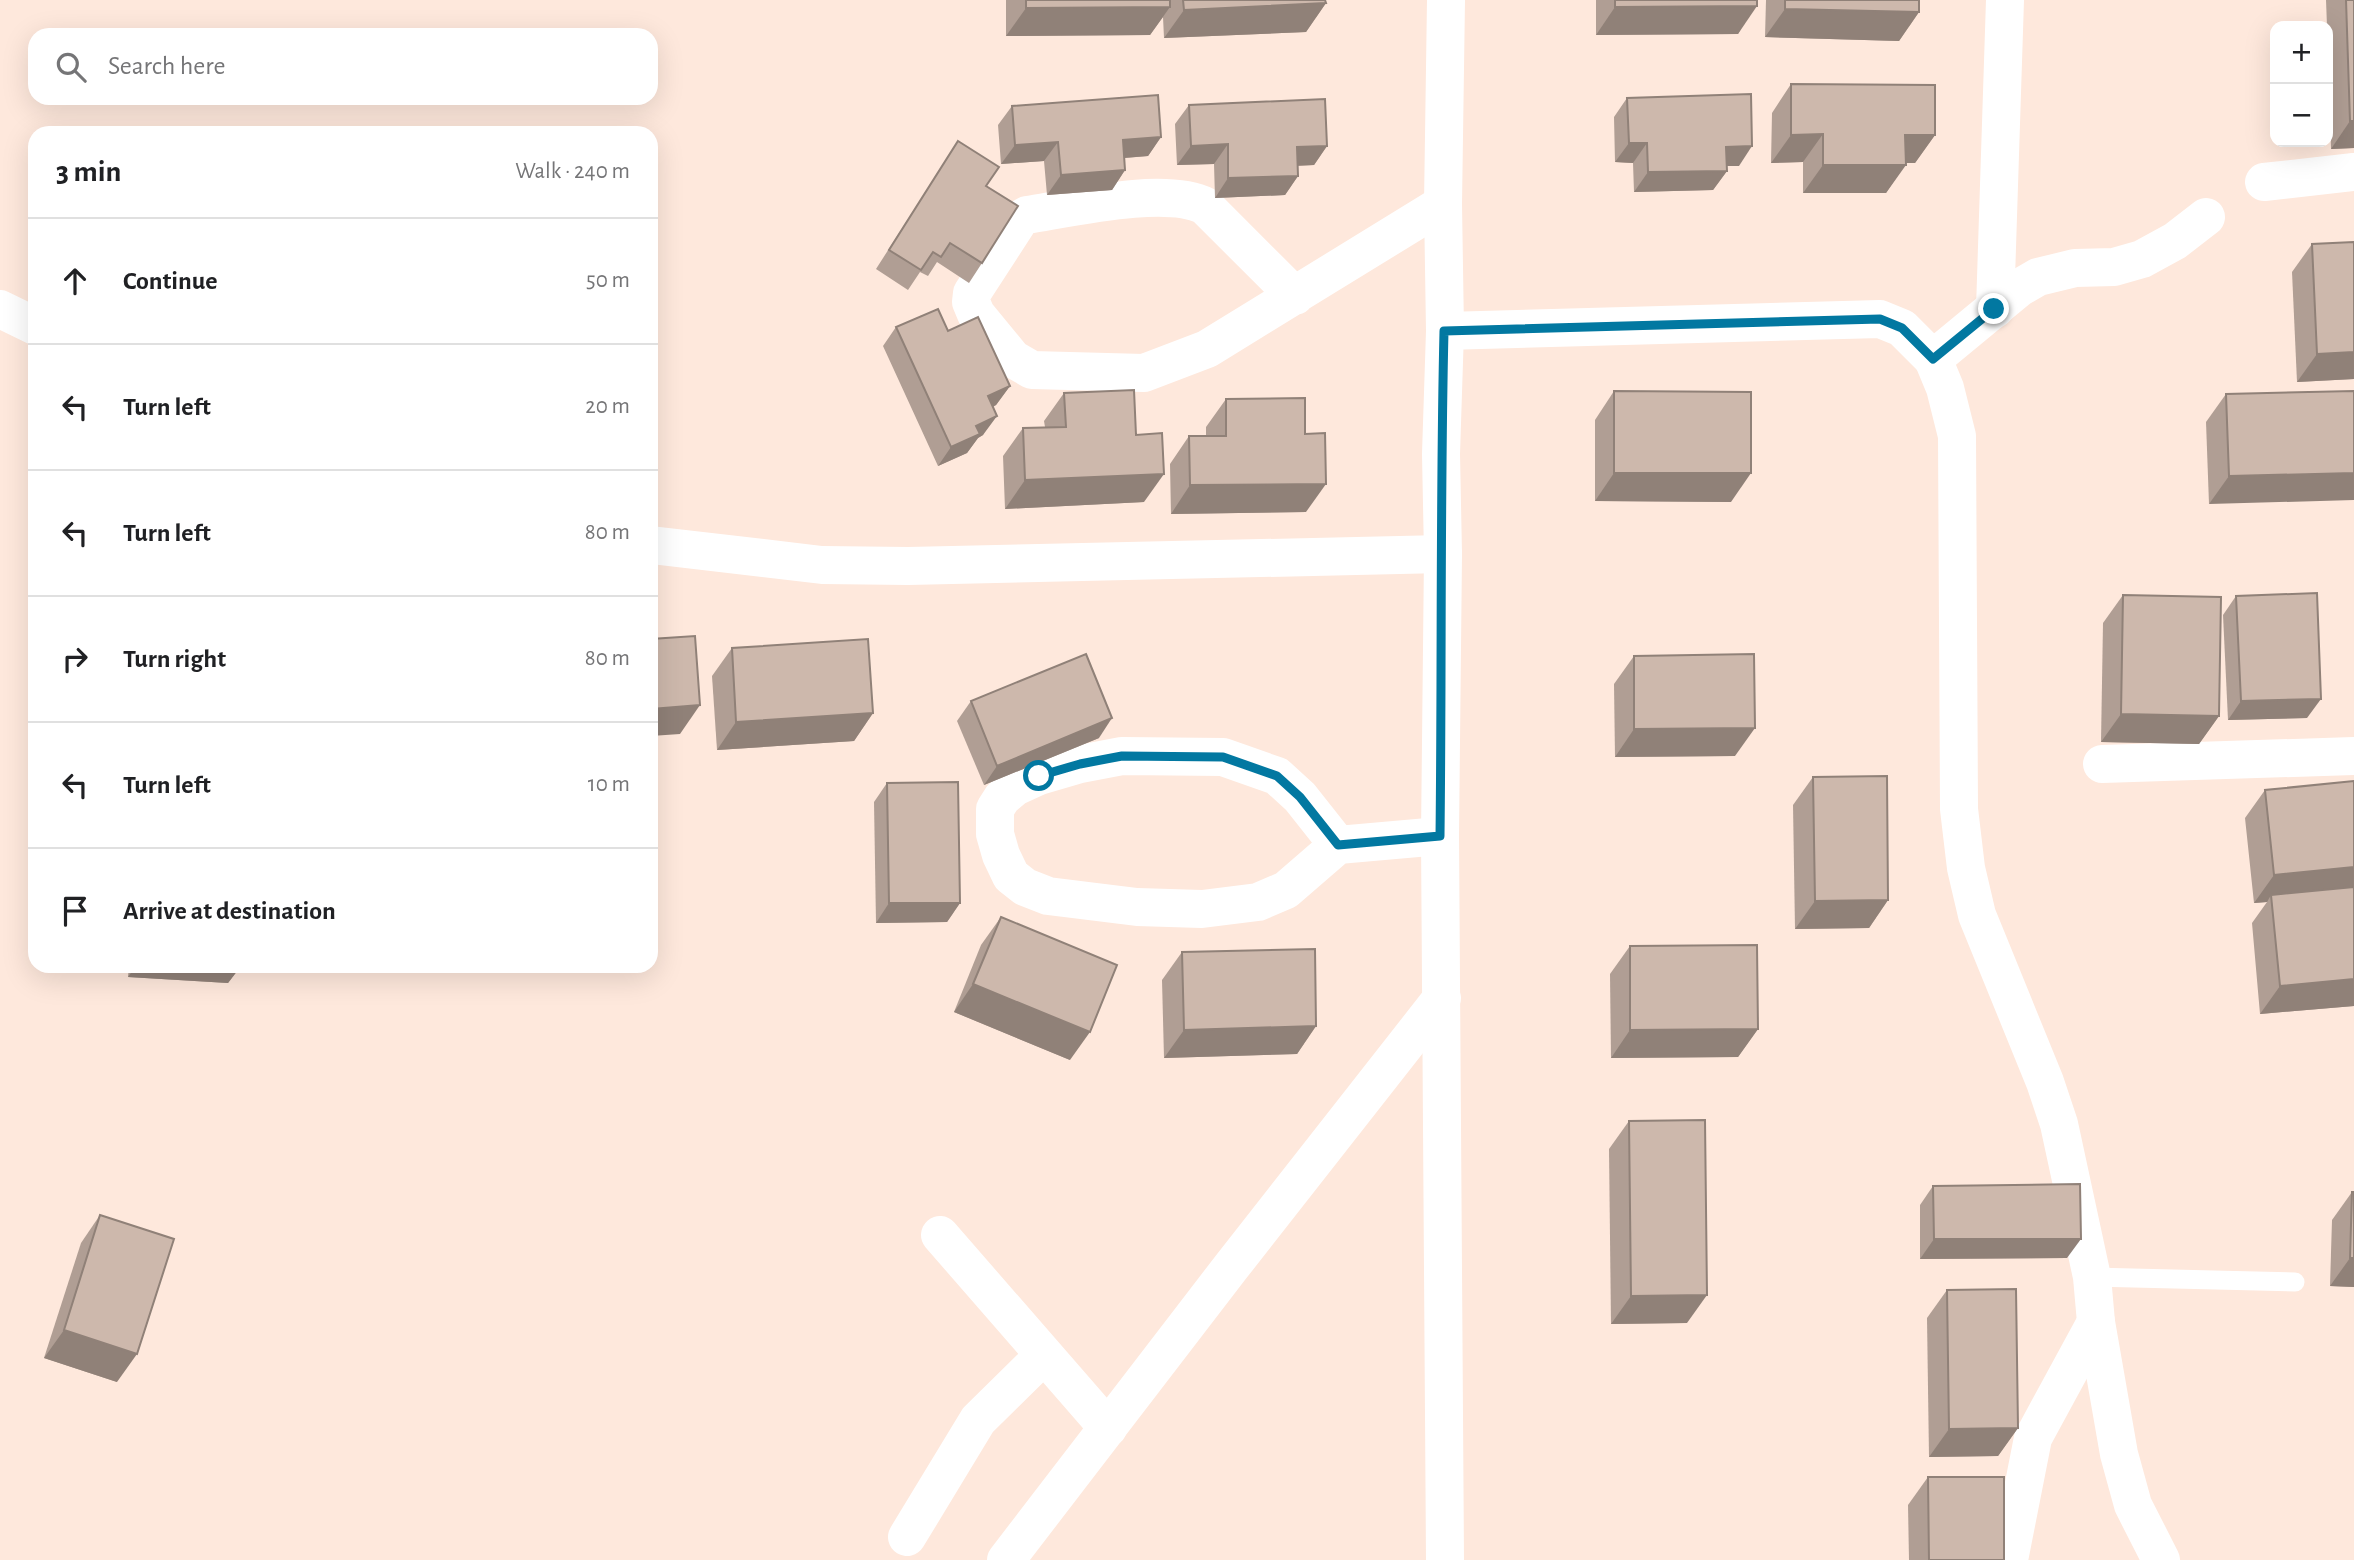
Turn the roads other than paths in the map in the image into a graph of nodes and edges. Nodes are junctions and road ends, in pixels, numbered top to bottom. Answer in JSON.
{"nodes":[{"id":1,"x":1446,"y":0,"type":"edge"},
{"id":2,"x":2005,"y":0,"type":"edge"},
{"id":3,"x":2354,"y":172,"type":"edge"},
{"id":4,"x":2264,"y":182,"type":"dead end"},
{"id":5,"x":1443,"y":204,"type":"junction"},
{"id":6,"x":2206,"y":217,"type":"dead end"},
{"id":7,"x":1295,"y":296,"type":"junction"},
{"id":8,"x":0,"y":309,"type":"edge"},
{"id":9,"x":1994,"y":309,"type":"junction"},
{"id":10,"x":28,"y":323,"type":"edge"},
{"id":11,"x":1444,"y":331,"type":"junction"},
{"id":12,"x":1933,"y":359,"type":"junction"},
{"id":13,"x":658,"y":546,"type":"edge"},
{"id":14,"x":1443,"y":554,"type":"junction"},
{"id":15,"x":2354,"y":755,"type":"edge"},
{"id":16,"x":2102,"y":764,"type":"dead end"},
{"id":17,"x":1440,"y":836,"type":"junction"},
{"id":18,"x":1338,"y":845,"type":"junction"},
{"id":19,"x":1442,"y":999,"type":"junction"},
{"id":20,"x":940,"y":1235,"type":"dead end"},
{"id":21,"x":2092,"y":1278,"type":"junction"},
{"id":22,"x":2295,"y":1282,"type":"dead end"},
{"id":23,"x":2096,"y":1322,"type":"junction"},
{"id":24,"x":1044,"y":1355,"type":"junction"},
{"id":25,"x":1108,"y":1428,"type":"junction"},
{"id":26,"x":907,"y":1537,"type":"dead end"},
{"id":27,"x":1006,"y":1560,"type":"edge"},
{"id":28,"x":1445,"y":1560,"type":"edge"},
{"id":29,"x":2009,"y":1560,"type":"edge"},
{"id":30,"x":2161,"y":1560,"type":"edge"}],
"edges":[{"from":1,"to":5,"type":"street"},
{"from":2,"to":9,"type":"street"},
{"from":3,"to":4,"type":"street"},
{"from":5,"to":7,"type":"street"},
{"from":5,"to":11,"type":"street"},
{"from":6,"to":9,"type":"street"},
{"from":7,"to":7,"type":"street"},
{"from":8,"to":10,"type":"street"},
{"from":9,"to":12,"type":"street"},
{"from":11,"to":12,"type":"street"},
{"from":11,"to":14,"type":"street"},
{"from":12,"to":21,"type":"street"},
{"from":13,"to":14,"type":"street"},
{"from":14,"to":17,"type":"street"},
{"from":15,"to":16,"type":"street"},
{"from":17,"to":18,"type":"street"},
{"from":17,"to":19,"type":"street"},
{"from":18,"to":18,"type":"street"},
{"from":19,"to":25,"type":"street"},
{"from":19,"to":28,"type":"street"},
{"from":20,"to":24,"type":"street"},
{"from":21,"to":22,"type":"lane"},
{"from":21,"to":23,"type":"street"},
{"from":23,"to":29,"type":"street"},
{"from":23,"to":30,"type":"street"},
{"from":24,"to":25,"type":"street"},
{"from":24,"to":26,"type":"street"},
{"from":25,"to":27,"type":"street"}]}
